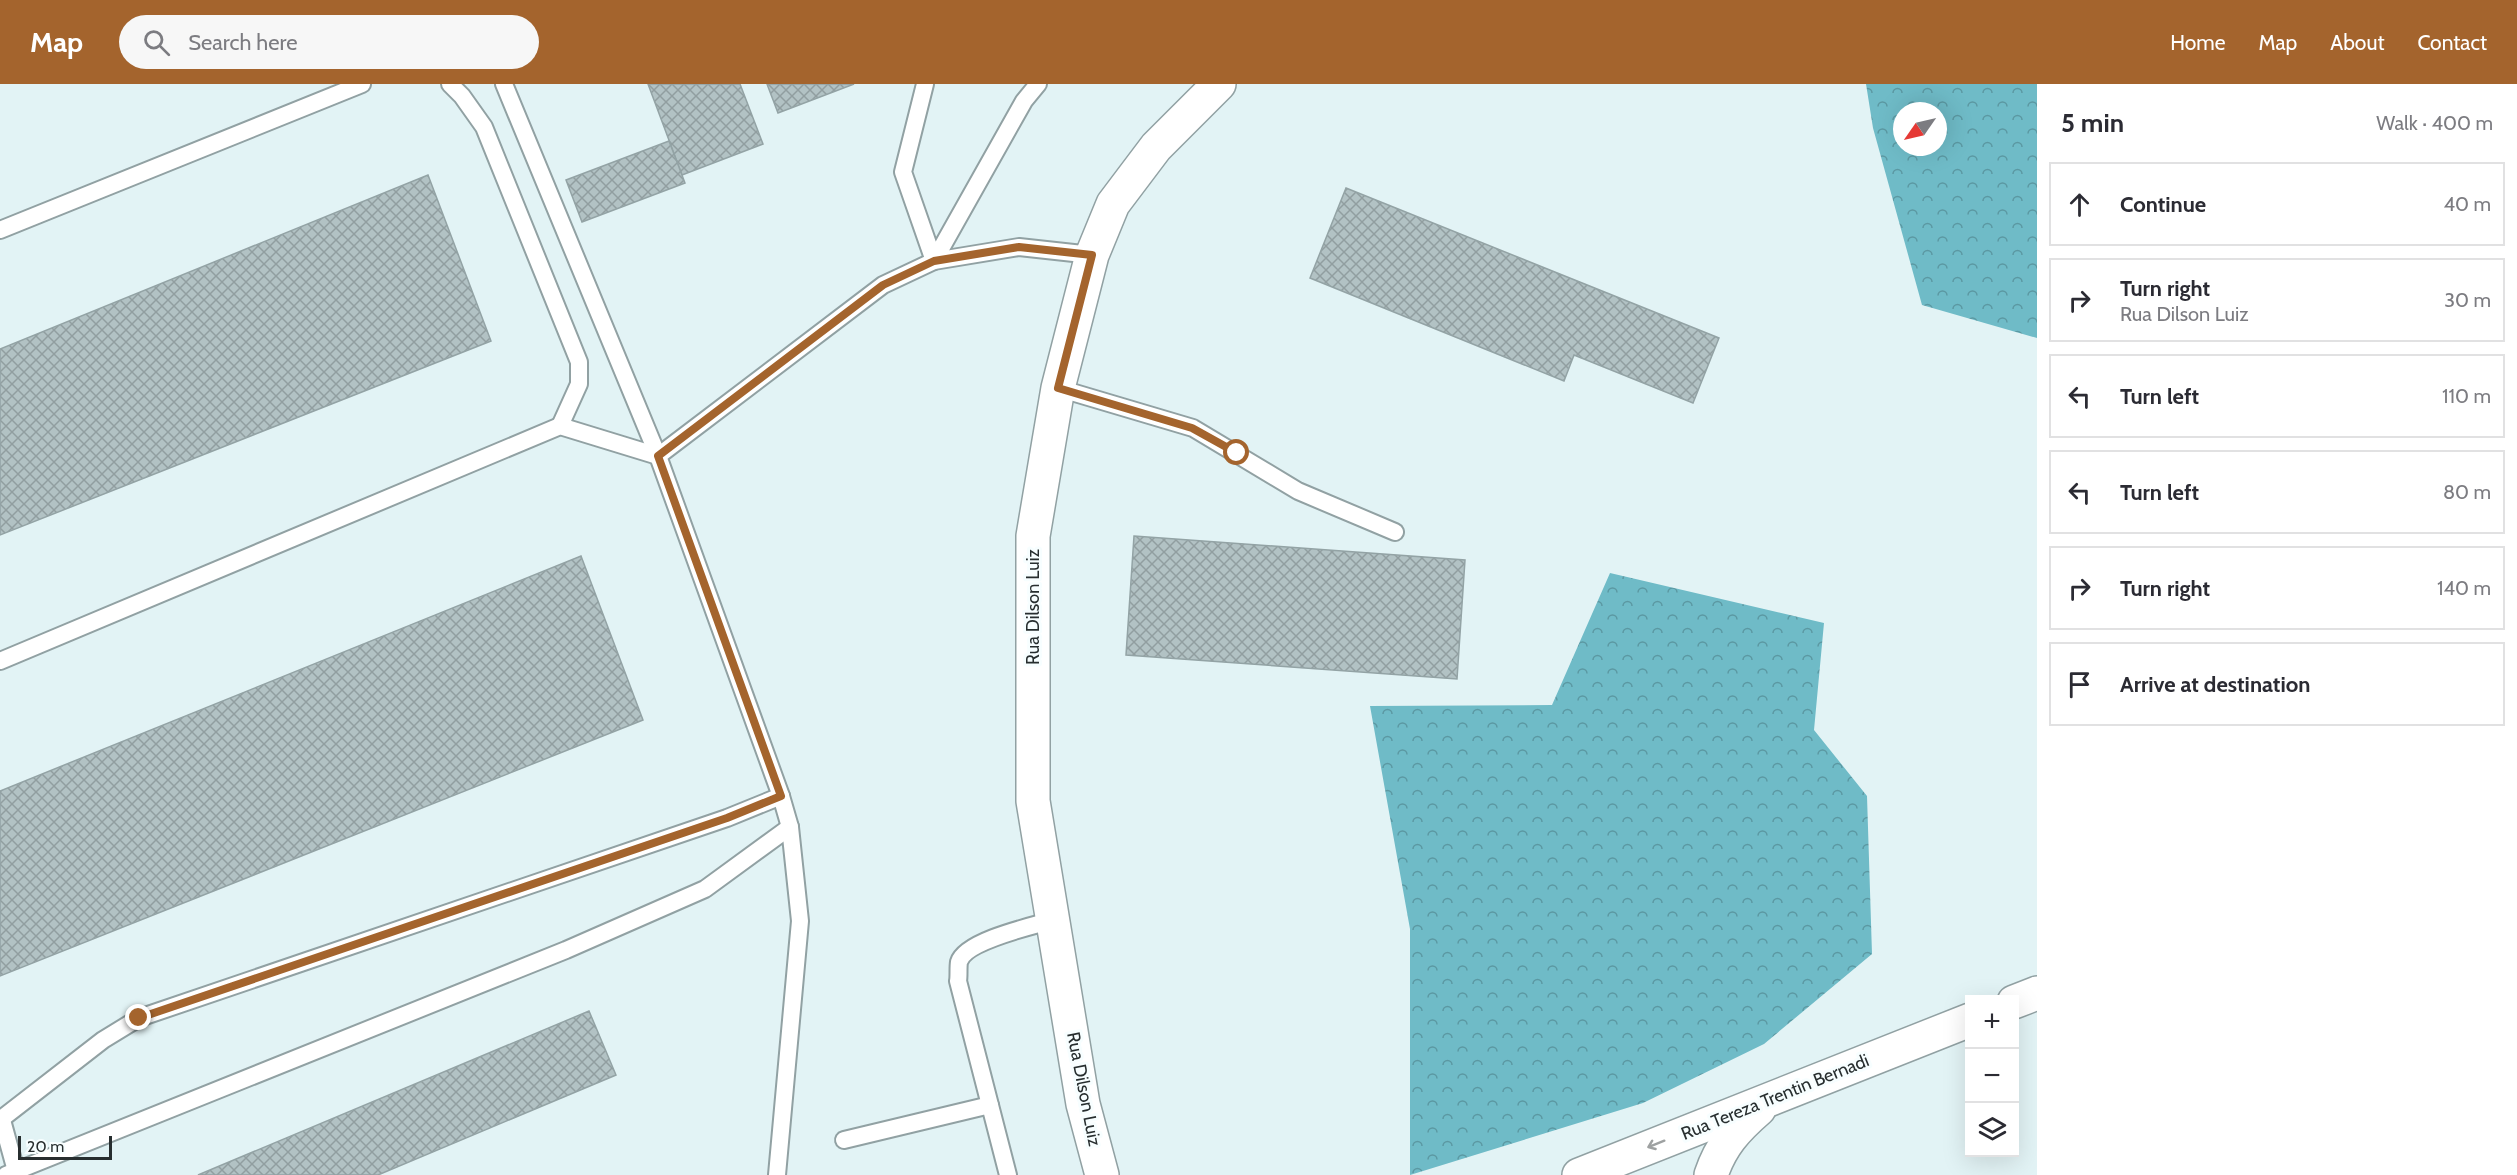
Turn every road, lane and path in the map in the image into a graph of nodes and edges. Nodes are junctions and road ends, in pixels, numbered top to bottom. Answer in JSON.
{"nodes":[{"id":1,"x":362,"y":84,"type":"edge"},
{"id":2,"x":450,"y":84,"type":"edge"},
{"id":3,"x":504,"y":84,"type":"edge"},
{"id":4,"x":925,"y":84,"type":"edge"},
{"id":5,"x":1038,"y":84,"type":"edge"},
{"id":6,"x":1219,"y":84,"type":"edge"},
{"id":7,"x":0,"y":230,"type":"edge"},
{"id":8,"x":1092,"y":255,"type":"junction"},
{"id":9,"x":934,"y":261,"type":"junction"},
{"id":10,"x":1058,"y":388,"type":"junction"},
{"id":11,"x":560,"y":426,"type":"junction"},
{"id":12,"x":658,"y":456,"type":"junction"},
{"id":13,"x":1395,"y":532,"type":"dead end"},
{"id":14,"x":0,"y":661,"type":"edge"},
{"id":15,"x":781,"y":796,"type":"junction"},
{"id":16,"x":790,"y":827,"type":"junction"},
{"id":17,"x":1053,"y":920,"type":"junction"},
{"id":18,"x":2037,"y":993,"type":"edge"},
{"id":19,"x":2019,"y":1000,"type":"edge"},
{"id":20,"x":1965,"y":1022,"type":"edge"},
{"id":21,"x":1769,"y":1100,"type":"junction"},
{"id":22,"x":990,"y":1105,"type":"junction"},
{"id":23,"x":1,"y":1120,"type":"edge"},
{"id":24,"x":844,"y":1140,"type":"dead end"},
{"id":25,"x":11,"y":1173,"type":"edge"},
{"id":26,"x":777,"y":1175,"type":"edge"},
{"id":27,"x":1008,"y":1175,"type":"edge"},
{"id":28,"x":1102,"y":1175,"type":"edge"},
{"id":29,"x":1580,"y":1175,"type":"edge"},
{"id":30,"x":1711,"y":1175,"type":"edge"}],
"edges":[{"from":1,"to":7,"type":"lane"},
{"from":2,"to":11,"type":"lane"},
{"from":3,"to":12,"type":"lane"},
{"from":4,"to":9,"type":"lane"},
{"from":5,"to":9,"type":"lane"},
{"from":6,"to":8,"type":"street","name":"Rua Dilson Luiz"},
{"from":8,"to":9,"type":"lane"},
{"from":8,"to":10,"type":"street","name":"Rua Dilson Luiz"},
{"from":9,"to":12,"type":"lane"},
{"from":10,"to":13,"type":"lane"},
{"from":10,"to":17,"type":"street","name":"Rua Dilson Luiz"},
{"from":11,"to":12,"type":"lane"},
{"from":11,"to":14,"type":"lane"},
{"from":12,"to":15,"type":"lane"},
{"from":15,"to":16,"type":"lane"},
{"from":15,"to":23,"type":"lane"},
{"from":16,"to":25,"type":"lane"},
{"from":16,"to":26,"type":"lane"},
{"from":17,"to":22,"type":"lane"},
{"from":17,"to":28,"type":"street","name":"Rua Dilson Luiz"},
{"from":18,"to":19,"type":"street"},
{"from":20,"to":21,"type":"street","name":"Rua Tereza Trentin Bernadi"},
{"from":21,"to":29,"type":"street","name":"Rua Tereza Trentin Bernadi","one_way":true},
{"from":21,"to":30,"type":"street"},
{"from":22,"to":24,"type":"lane"},
{"from":22,"to":27,"type":"lane"},
{"from":23,"to":25,"type":"lane"}]}
